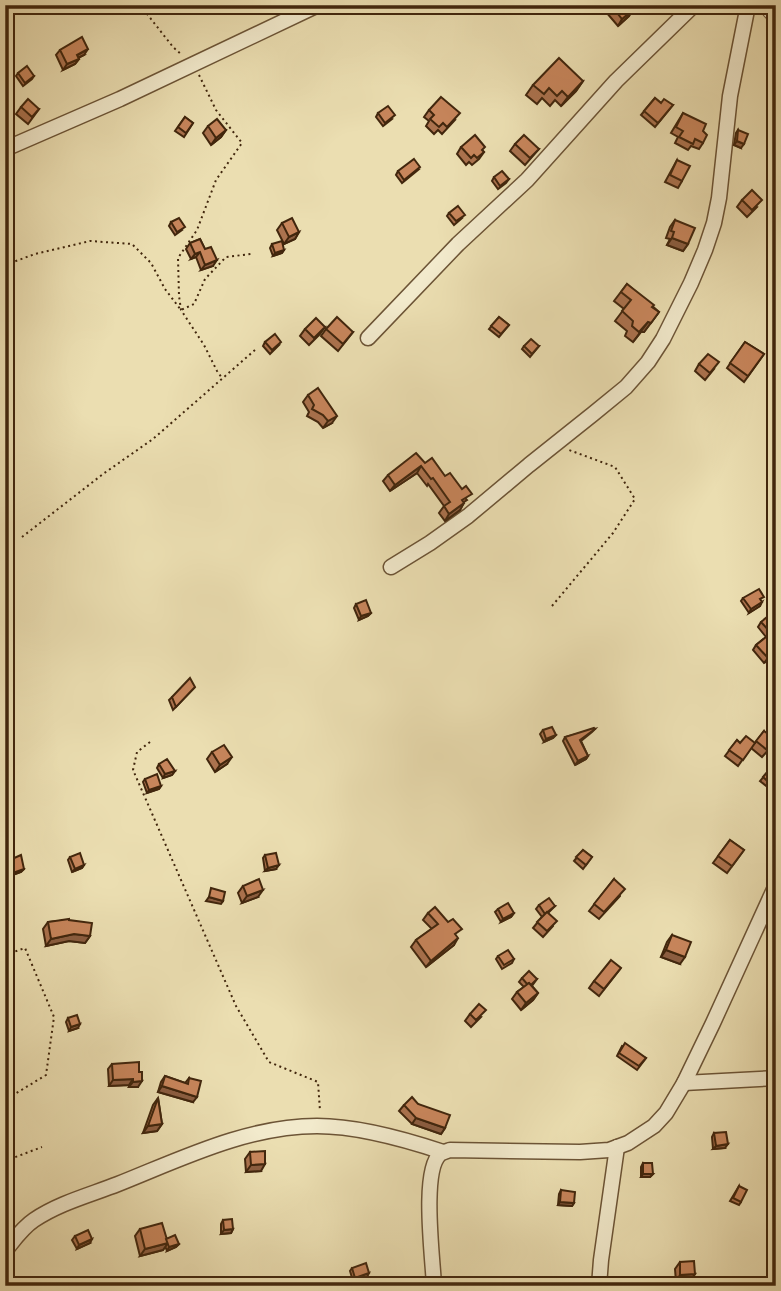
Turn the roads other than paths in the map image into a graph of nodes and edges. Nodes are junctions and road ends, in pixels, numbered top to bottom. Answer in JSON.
{"nodes":[{"id":1,"x":318,"y":5,"type":"edge"},
{"id":2,"x":694,"y":5,"type":"edge"},
{"id":3,"x":748,"y":5,"type":"edge"},
{"id":4,"x":767,"y":5,"type":"edge"},
{"id":5,"x":776,"y":15,"type":"edge"},
{"id":6,"x":5,"y":149,"type":"edge"},
{"id":7,"x":368,"y":338,"type":"dead end"},
{"id":8,"x":391,"y":567,"type":"dead end"},
{"id":9,"x":776,"y":885,"type":"edge"},
{"id":10,"x":776,"y":1078,"type":"edge"},
{"id":11,"x":684,"y":1083,"type":"junction"},
{"id":12,"x":617,"y":1147,"type":"junction"},
{"id":13,"x":443,"y":1152,"type":"junction"},
{"id":14,"x":5,"y":1251,"type":"edge"},
{"id":15,"x":434,"y":1286,"type":"edge"},
{"id":16,"x":599,"y":1286,"type":"edge"}],
"edges":[{"from":1,"to":6,"type":"street"},
{"from":2,"to":7,"type":"street"},
{"from":3,"to":8,"type":"street"},
{"from":4,"to":5,"type":"street"},
{"from":9,"to":11,"type":"street"},
{"from":10,"to":11,"type":"street"},
{"from":11,"to":12,"type":"street"},
{"from":12,"to":13,"type":"street"},
{"from":12,"to":16,"type":"street"},
{"from":13,"to":14,"type":"street"},
{"from":13,"to":15,"type":"street"}]}
